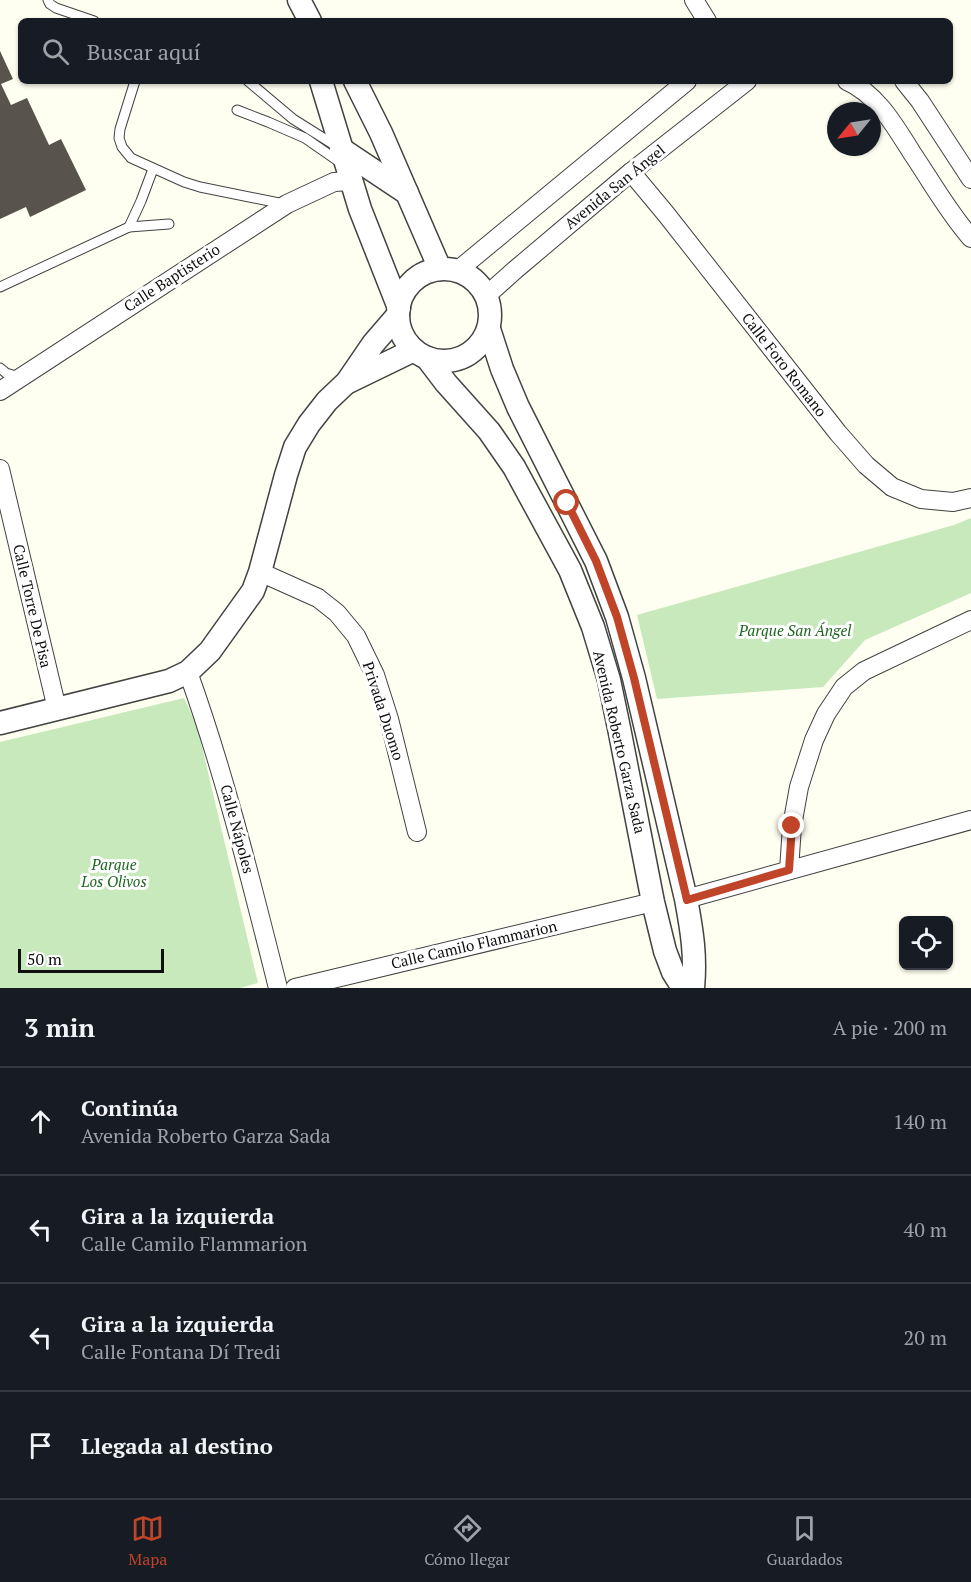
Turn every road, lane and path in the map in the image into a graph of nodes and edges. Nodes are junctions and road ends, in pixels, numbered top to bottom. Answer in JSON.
{"nodes":[{"id":1,"x":48,"y":0,"type":"edge"},
{"id":2,"x":286,"y":0,"type":"edge"},
{"id":3,"x":299,"y":0,"type":"edge"},
{"id":4,"x":314,"y":0,"type":"edge"},
{"id":5,"x":694,"y":0,"type":"edge"},
{"id":6,"x":85,"y":18,"type":"edge"},
{"id":7,"x":295,"y":18,"type":"edge"},
{"id":8,"x":308,"y":18,"type":"edge"},
{"id":9,"x":323,"y":18,"type":"edge"},
{"id":10,"x":705,"y":18,"type":"edge"},
{"id":11,"x":134,"y":84,"type":"edge"},
{"id":12,"x":252,"y":84,"type":"edge"},
{"id":13,"x":322,"y":84,"type":"edge"},
{"id":14,"x":356,"y":84,"type":"edge"},
{"id":15,"x":683,"y":84,"type":"edge"},
{"id":16,"x":742,"y":84,"type":"edge"},
{"id":17,"x":854,"y":84,"type":"edge"},
{"id":18,"x":906,"y":84,"type":"edge"},
{"id":19,"x":237,"y":110,"type":"dead end"},
{"id":20,"x":346,"y":166,"type":"junction"},
{"id":21,"x":153,"y":169,"type":"junction"},
{"id":22,"x":631,"y":172,"type":"junction"},
{"id":23,"x":971,"y":179,"type":"edge"},
{"id":24,"x":407,"y":193,"type":"junction"},
{"id":25,"x":287,"y":204,"type":"junction"},
{"id":26,"x":169,"y":224,"type":"dead end"},
{"id":27,"x":129,"y":227,"type":"junction"},
{"id":28,"x":971,"y":238,"type":"edge"},
{"id":29,"x":448,"y":270,"type":"junction"},
{"id":30,"x":0,"y":287,"type":"edge"},
{"id":31,"x":486,"y":296,"type":"junction"},
{"id":32,"x":398,"y":311,"type":"junction"},
{"id":33,"x":489,"y":329,"type":"junction"},
{"id":34,"x":420,"y":354,"type":"junction"},
{"id":35,"x":0,"y":368,"type":"edge"},
{"id":36,"x":19,"y":377,"type":"junction"},
{"id":37,"x":347,"y":382,"type":"junction"},
{"id":38,"x":0,"y":391,"type":"edge"},
{"id":39,"x":0,"y":469,"type":"edge"},
{"id":40,"x":971,"y":498,"type":"edge"},
{"id":41,"x":260,"y":572,"type":"junction"},
{"id":42,"x":971,"y":620,"type":"edge"},
{"id":43,"x":188,"y":672,"type":"junction"},
{"id":44,"x":57,"y":709,"type":"junction"},
{"id":45,"x":0,"y":723,"type":"edge"},
{"id":46,"x":971,"y":820,"type":"edge"},
{"id":47,"x":417,"y":832,"type":"dead end"},
{"id":48,"x":789,"y":870,"type":"junction"},
{"id":49,"x":687,"y":900,"type":"junction"},
{"id":50,"x":653,"y":902,"type":"junction"},
{"id":51,"x":278,"y":988,"type":"edge"},
{"id":52,"x":295,"y":988,"type":"edge"},
{"id":53,"x":683,"y":988,"type":"edge"},
{"id":54,"x":693,"y":988,"type":"edge"}],
"edges":[{"from":1,"to":6,"type":"lane"},
{"from":2,"to":7,"type":"street"},
{"from":3,"to":8,"type":"street"},
{"from":4,"to":9,"type":"street"},
{"from":5,"to":10,"type":"street"},
{"from":11,"to":21,"type":"lane"},
{"from":12,"to":20,"type":"lane"},
{"from":13,"to":20,"type":"street"},
{"from":14,"to":24,"type":"street"},
{"from":15,"to":29,"type":"street"},
{"from":16,"to":22,"type":"street","name":"Avenida San Ángel"},
{"from":17,"to":28,"type":"street"},
{"from":18,"to":23,"type":"street"},
{"from":19,"to":20,"type":"lane"},
{"from":20,"to":24,"type":"street"},
{"from":20,"to":25,"type":"street","name":"Calle Baptisterio"},
{"from":20,"to":32,"type":"street"},
{"from":21,"to":25,"type":"lane"},
{"from":21,"to":27,"type":"lane"},
{"from":22,"to":31,"type":"street","name":"Avenida San Ángel"},
{"from":22,"to":40,"type":"street","name":"Calle Foro Romano"},
{"from":24,"to":29,"type":"street"},
{"from":25,"to":36,"type":"street","name":"Calle Baptisterio"},
{"from":26,"to":27,"type":"lane"},
{"from":27,"to":30,"type":"lane"},
{"from":29,"to":31,"type":"street"},
{"from":29,"to":32,"type":"street"},
{"from":31,"to":33,"type":"street"},
{"from":32,"to":34,"type":"street"},
{"from":32,"to":37,"type":"street"},
{"from":33,"to":34,"type":"street"},
{"from":33,"to":49,"type":"street","name":"Avenida Roberto Garza Sada"},
{"from":34,"to":37,"type":"street"},
{"from":34,"to":50,"type":"street","name":"Avenida Roberto Garza Sada"},
{"from":35,"to":36,"type":"lane"},
{"from":36,"to":38,"type":"street","name":"Calle Baptisterio"},
{"from":37,"to":41,"type":"street"},
{"from":39,"to":44,"type":"street","name":"Calle Torre De Pisa"},
{"from":41,"to":43,"type":"street"},
{"from":41,"to":47,"type":"street","name":"Privada Duomo"},
{"from":42,"to":48,"type":"street"},
{"from":43,"to":44,"type":"street"},
{"from":43,"to":51,"type":"street","name":"Calle Nápoles"},
{"from":44,"to":45,"type":"street"},
{"from":46,"to":48,"type":"street"},
{"from":48,"to":49,"type":"street"},
{"from":49,"to":54,"type":"street","name":"Avenida Roberto Garza Sada"},
{"from":50,"to":52,"type":"street","name":"Calle Camilo Flammarion"},
{"from":50,"to":53,"type":"street","name":"Avenida Roberto Garza Sada"}]}
